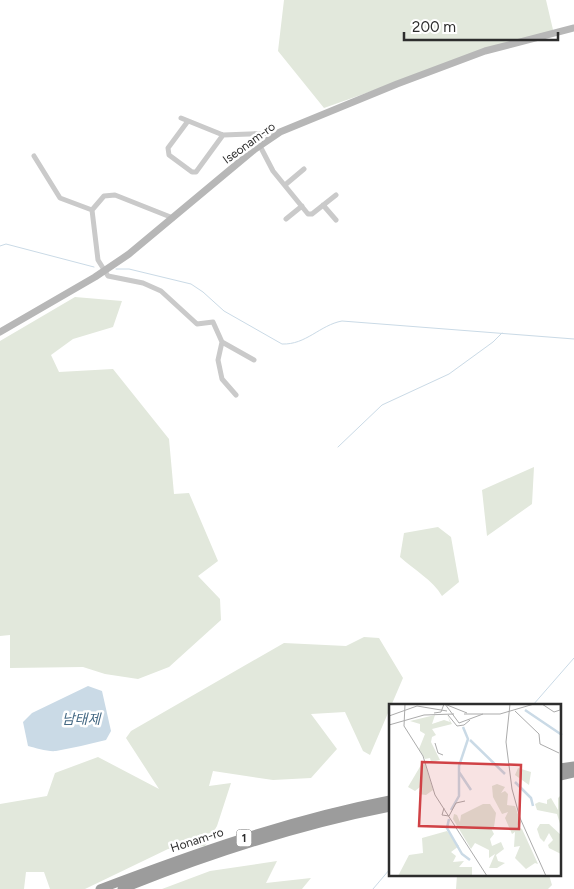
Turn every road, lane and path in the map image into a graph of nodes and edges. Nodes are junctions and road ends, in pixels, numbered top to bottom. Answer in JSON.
{"nodes":[{"id":1,"x":574,"y":28,"type":"edge"},
{"id":2,"x":181,"y":118,"type":"dead end"},
{"id":3,"x":188,"y":121,"type":"junction"},
{"id":4,"x":280,"y":132,"type":"junction"},
{"id":5,"x":223,"y":134,"type":"junction"},
{"id":6,"x":254,"y":134,"type":"junction"},
{"id":7,"x":258,"y":147,"type":"junction"},
{"id":8,"x":34,"y":156,"type":"dead end"},
{"id":9,"x":304,"y":169,"type":"dead end"},
{"id":10,"x":285,"y":185,"type":"junction"},
{"id":11,"x":336,"y":195,"type":"dead end"},
{"id":12,"x":323,"y":205,"type":"junction"},
{"id":13,"x":302,"y":206,"type":"junction"},
{"id":14,"x":92,"y":210,"type":"junction"},
{"id":15,"x":174,"y":218,"type":"junction"},
{"id":16,"x":286,"y":220,"type":"dead end"},
{"id":17,"x":336,"y":220,"type":"dead end"},
{"id":18,"x":105,"y":270,"type":"junction"},
{"id":19,"x":0,"y":332,"type":"edge"},
{"id":20,"x":222,"y":342,"type":"junction"},
{"id":21,"x":254,"y":360,"type":"dead end"},
{"id":22,"x":236,"y":395,"type":"dead end"},
{"id":23,"x":389,"y":800,"type":"edge"},
{"id":24,"x":389,"y":807,"type":"edge"},
{"id":25,"x":100,"y":889,"type":"edge"},
{"id":26,"x":122,"y":889,"type":"edge"}],
"edges":[{"from":1,"to":4,"type":"main road","name":"Iseonam-ro"},
{"from":2,"to":3,"type":"street"},
{"from":3,"to":5,"type":"street"},
{"from":3,"to":5,"type":"street"},
{"from":4,"to":6,"type":"street"},
{"from":4,"to":7,"type":"main road","name":"Iseonam-ro"},
{"from":5,"to":6,"type":"street"},
{"from":6,"to":7,"type":"street"},
{"from":7,"to":10,"type":"street"},
{"from":7,"to":15,"type":"main road","name":"Iseonam-ro"},
{"from":8,"to":14,"type":"street"},
{"from":9,"to":10,"type":"street"},
{"from":10,"to":13,"type":"street"},
{"from":11,"to":12,"type":"street"},
{"from":12,"to":13,"type":"street"},
{"from":12,"to":17,"type":"street"},
{"from":13,"to":16,"type":"street"},
{"from":14,"to":15,"type":"street"},
{"from":14,"to":18,"type":"street"},
{"from":15,"to":18,"type":"main road","name":"Iseonam-ro"},
{"from":18,"to":19,"type":"main road","name":"Iseonam-ro"},
{"from":18,"to":20,"type":"street"},
{"from":20,"to":21,"type":"street"},
{"from":20,"to":22,"type":"street"},
{"from":23,"to":25,"type":"highway","name":"Honam-ro","number":"1"},
{"from":24,"to":26,"type":"highway","name":"Honam-ro","number":"1"}]}
